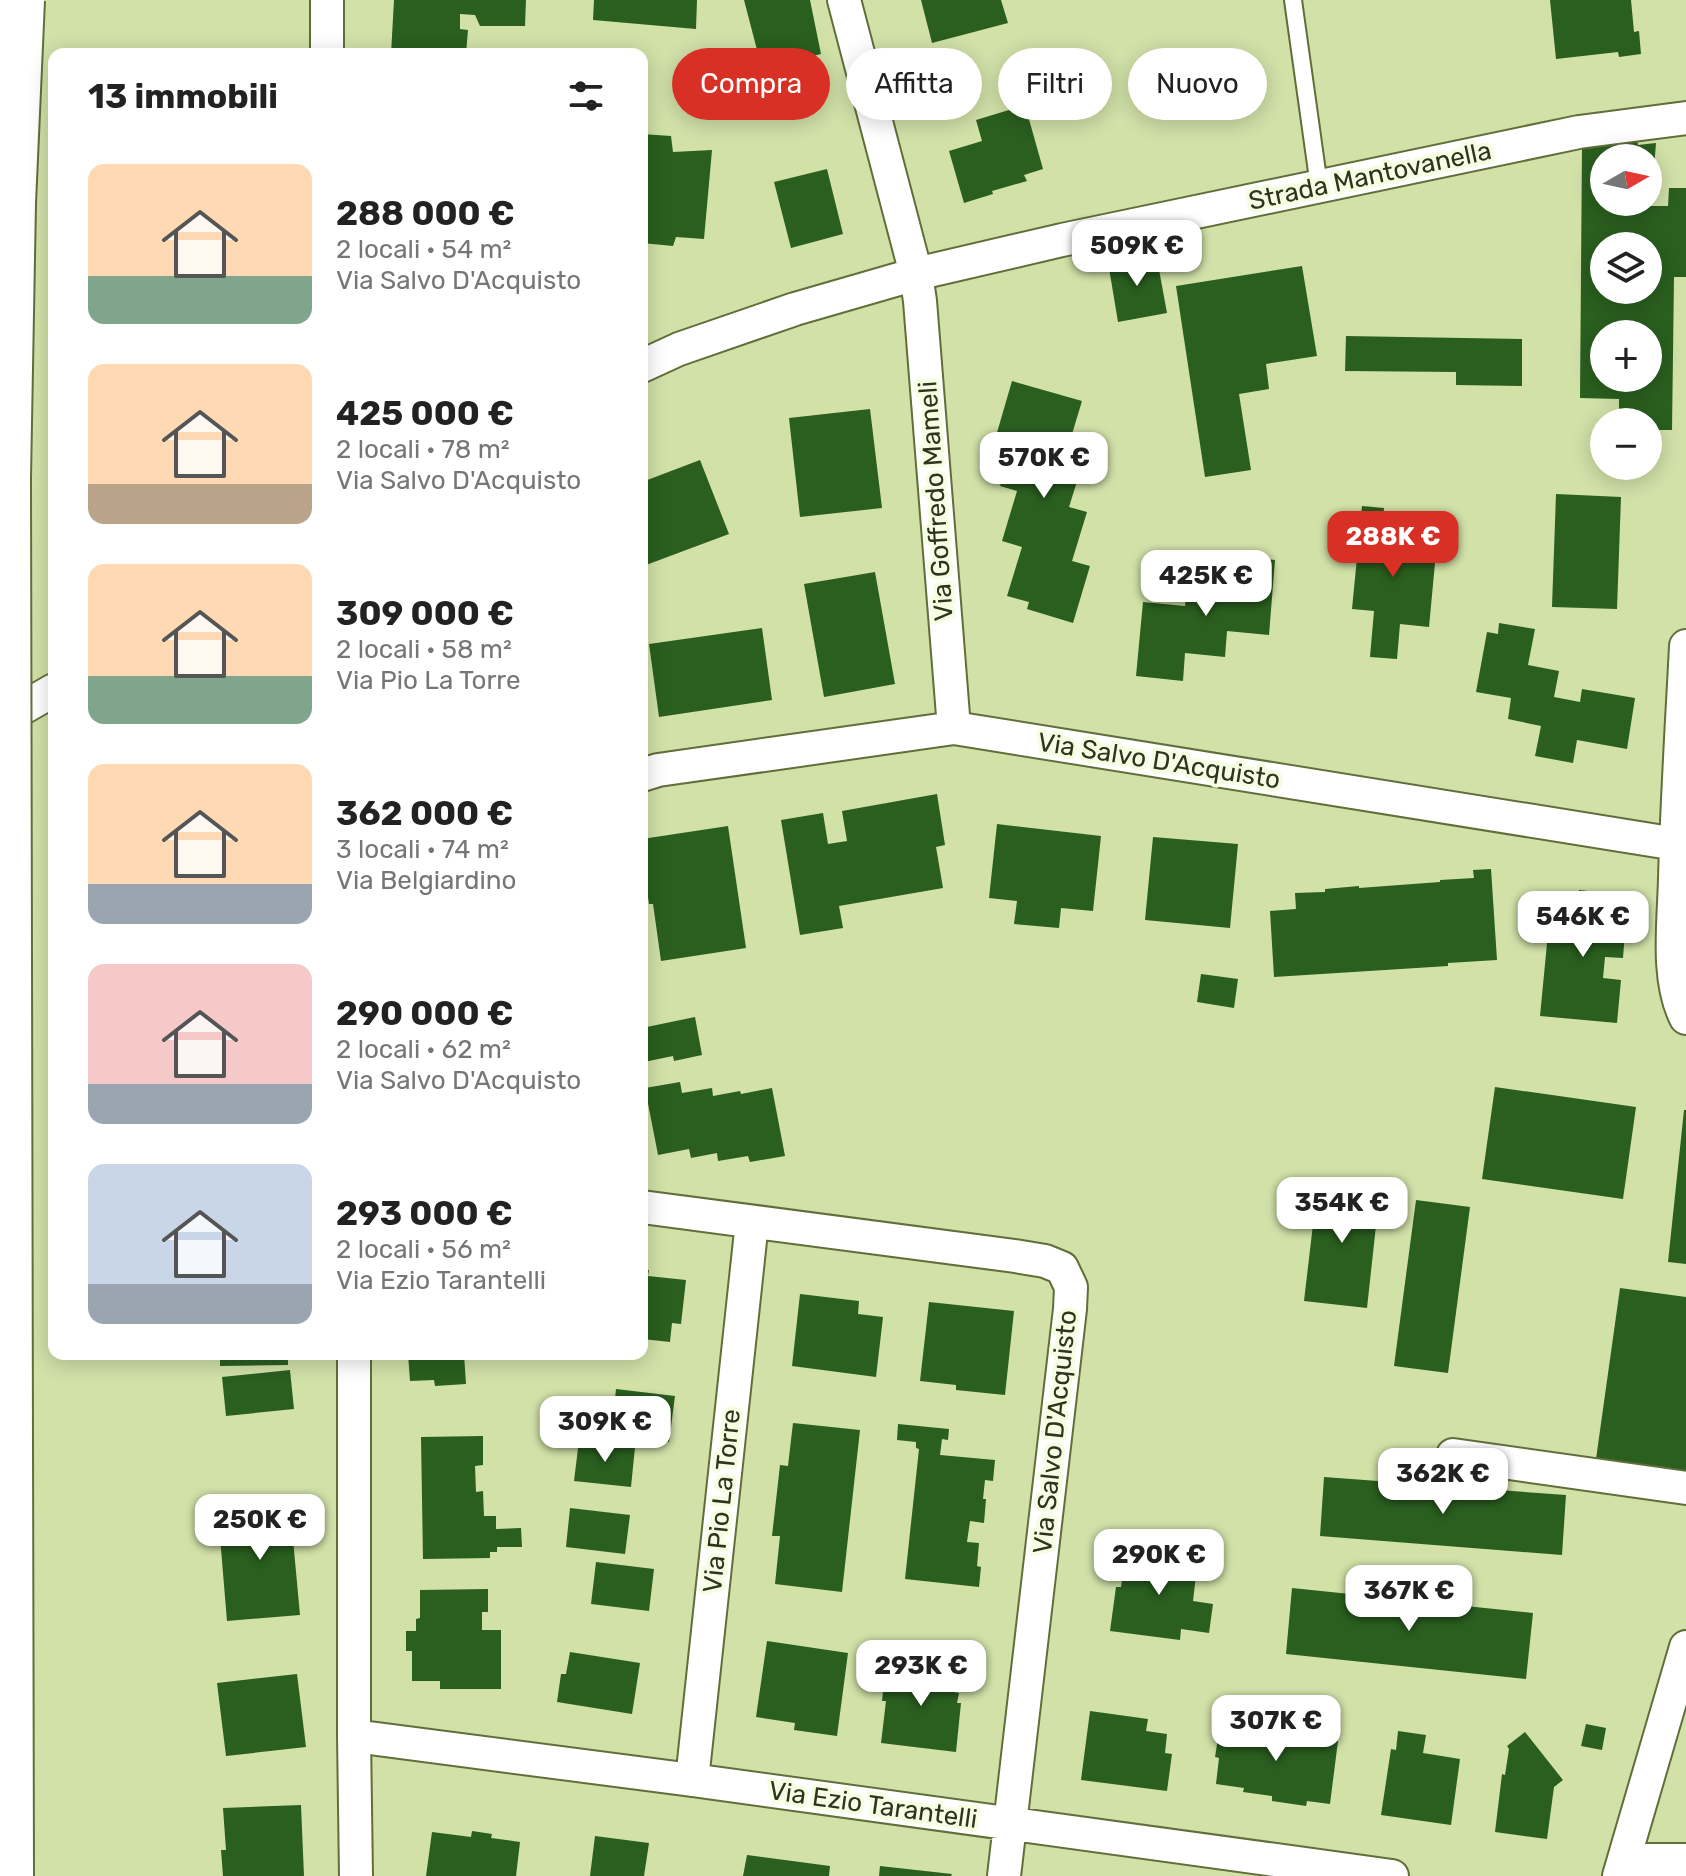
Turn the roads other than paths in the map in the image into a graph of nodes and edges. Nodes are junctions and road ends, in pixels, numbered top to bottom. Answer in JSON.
{"nodes":[{"id":1,"x":22,"y":0,"type":"edge"},
{"id":2,"x":327,"y":0,"type":"edge"},
{"id":3,"x":844,"y":0,"type":"edge"},
{"id":4,"x":1293,"y":0,"type":"edge"},
{"id":5,"x":327,"y":48,"type":"edge"},
{"id":6,"x":1686,"y":118,"type":"edge"},
{"id":7,"x":1319,"y":186,"type":"junction"},
{"id":8,"x":916,"y":274,"type":"junction"},
{"id":9,"x":648,"y":363,"type":"edge"},
{"id":10,"x":1686,"y":646,"type":"edge"},
{"id":11,"x":48,"y":693,"type":"edge"},
{"id":12,"x":0,"y":721,"type":"edge"},
{"id":13,"x":954,"y":728,"type":"junction"},
{"id":14,"x":648,"y":773,"type":"edge"},
{"id":15,"x":1676,"y":844,"type":"junction"},
{"id":16,"x":1686,"y":1018,"type":"edge"},
{"id":17,"x":648,"y":1208,"type":"edge"},
{"id":18,"x":752,"y":1222,"type":"junction"},
{"id":19,"x":354,"y":1360,"type":"edge"},
{"id":20,"x":1453,"y":1455,"type":"dead end"},
{"id":21,"x":1686,"y":1488,"type":"edge"},
{"id":22,"x":1686,"y":1647,"type":"edge"},
{"id":23,"x":354,"y":1736,"type":"junction"},
{"id":24,"x":692,"y":1780,"type":"junction"},
{"id":25,"x":1011,"y":1824,"type":"junction"},
{"id":26,"x":1686,"y":1860,"type":"edge"},
{"id":27,"x":1621,"y":1868,"type":"edge"},
{"id":28,"x":11,"y":1876,"type":"edge"},
{"id":29,"x":356,"y":1876,"type":"edge"},
{"id":30,"x":1004,"y":1876,"type":"edge"},
{"id":31,"x":1392,"y":1876,"type":"edge"}],
"edges":[{"from":1,"to":28,"type":"highway","bridge":true},
{"from":2,"to":5,"type":"street"},
{"from":3,"to":8,"type":"street","name":"Via Goffredo Mameli"},
{"from":4,"to":7,"type":"lane"},
{"from":6,"to":7,"type":"street","name":"Strada Mantovanella"},
{"from":7,"to":8,"type":"street","name":"Strada Mantovanella"},
{"from":8,"to":9,"type":"street","name":"Strada Mantovanella"},
{"from":8,"to":13,"type":"street","name":"Via Goffredo Mameli"},
{"from":10,"to":15,"type":"street"},
{"from":11,"to":12,"type":"street"},
{"from":13,"to":14,"type":"street","name":"Via Salvo D'Acquisto"},
{"from":13,"to":15,"type":"street","name":"Via Salvo D'Acquisto"},
{"from":15,"to":16,"type":"street"},
{"from":17,"to":18,"type":"street","name":"Via Salvo D'Acquisto"},
{"from":18,"to":24,"type":"street","name":"Via Pio La Torre"},
{"from":18,"to":25,"type":"street","name":"Via Salvo D'Acquisto"},
{"from":19,"to":23,"type":"street"},
{"from":20,"to":21,"type":"street"},
{"from":22,"to":27,"type":"street"},
{"from":23,"to":24,"type":"street","name":"Via Ezio Tarantelli"},
{"from":23,"to":29,"type":"street"},
{"from":24,"to":25,"type":"street","name":"Via Ezio Tarantelli"},
{"from":25,"to":30,"type":"street","name":"Via Salvo D'Acquisto"},
{"from":25,"to":31,"type":"street","name":"Via Ezio Tarantelli"},
{"from":26,"to":27,"type":"street"}]}
